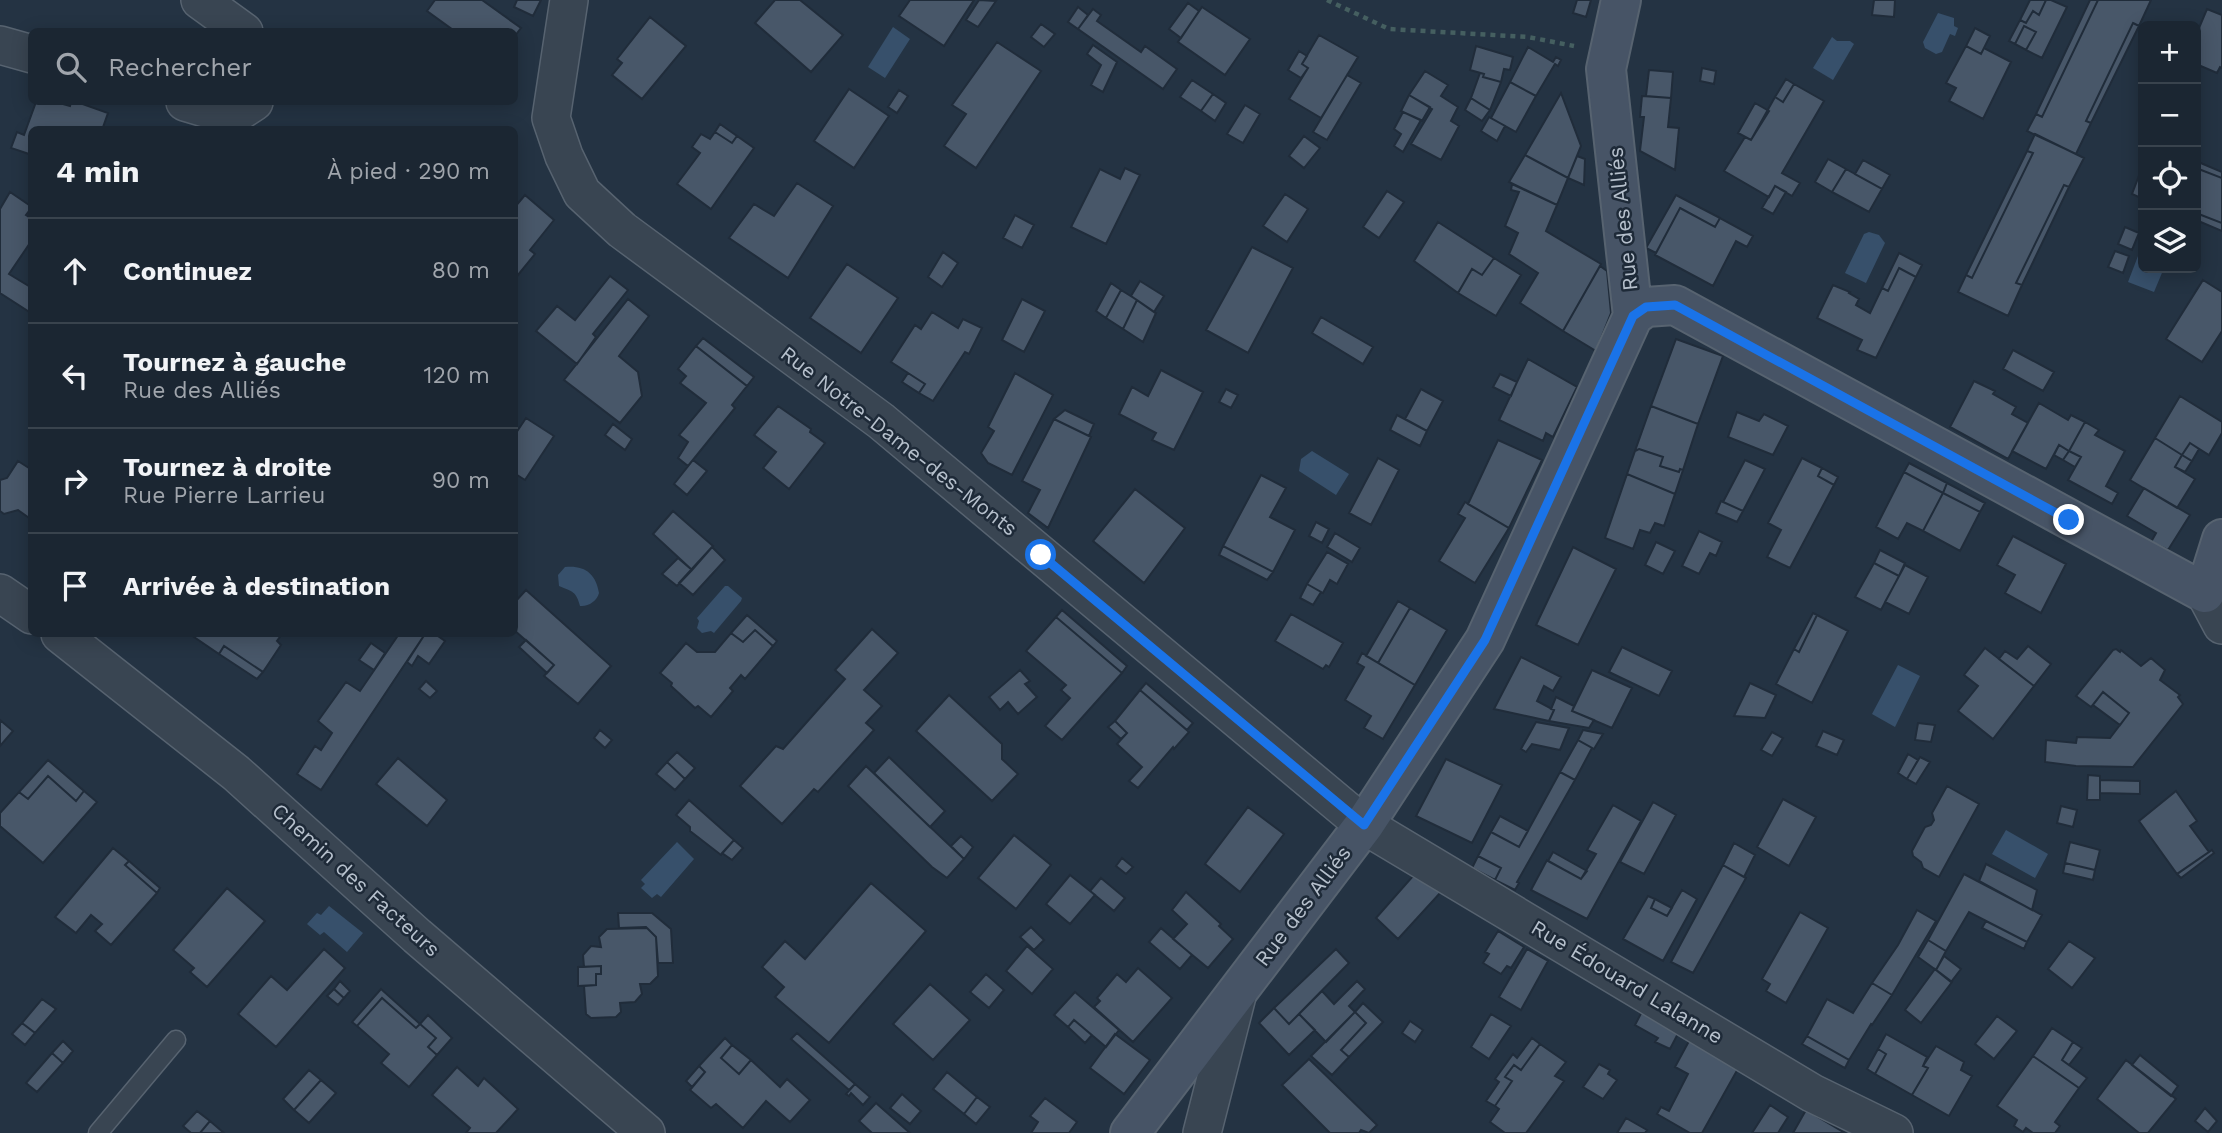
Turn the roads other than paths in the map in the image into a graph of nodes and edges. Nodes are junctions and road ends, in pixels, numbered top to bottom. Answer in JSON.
{"nodes":[{"id":1,"x":200,"y":0,"type":"edge"},
{"id":2,"x":569,"y":0,"type":"edge"},
{"id":3,"x":1621,"y":0,"type":"edge"},
{"id":4,"x":238,"y":28,"type":"edge"},
{"id":5,"x":0,"y":45,"type":"edge"},
{"id":6,"x":28,"y":53,"type":"edge"},
{"id":7,"x":196,"y":105,"type":"edge"},
{"id":8,"x":249,"y":105,"type":"edge"},
{"id":9,"x":1633,"y":316,"type":"junction"},
{"id":10,"x":2222,"y":539,"type":"edge"},
{"id":11,"x":0,"y":593,"type":"edge"},
{"id":12,"x":2213,"y":609,"type":"edge"},
{"id":13,"x":28,"y":611,"type":"edge"},
{"id":14,"x":64,"y":637,"type":"edge"},
{"id":15,"x":1364,"y":825,"type":"junction"},
{"id":16,"x":1238,"y":991,"type":"junction"},
{"id":17,"x":176,"y":1040,"type":"dead end"},
{"id":18,"x":98,"y":1133,"type":"edge"},
{"id":19,"x":646,"y":1133,"type":"edge"},
{"id":20,"x":1130,"y":1133,"type":"edge"},
{"id":21,"x":1202,"y":1133,"type":"edge"},
{"id":22,"x":1894,"y":1133,"type":"edge"}],
"edges":[{"from":1,"to":4,"type":"street"},
{"from":2,"to":15,"type":"street","name":"Rue Notre-Dame-des-Monts"},
{"from":3,"to":9,"type":"street","name":"Rue des Alliés"},
{"from":5,"to":6,"type":"street"},
{"from":7,"to":8,"type":"street"},
{"from":9,"to":12,"type":"street"},
{"from":9,"to":15,"type":"street","name":"Rue des Alliés"},
{"from":10,"to":12,"type":"street"},
{"from":11,"to":13,"type":"street"},
{"from":14,"to":19,"type":"street","name":"Chemin des Facteurs"},
{"from":15,"to":16,"type":"street","name":"Rue des Alliés"},
{"from":15,"to":22,"type":"street","name":"Rue Édouard Lalanne"},
{"from":16,"to":20,"type":"street","name":"Rue des Alliés"},
{"from":16,"to":21,"type":"street"},
{"from":17,"to":18,"type":"lane"}]}
